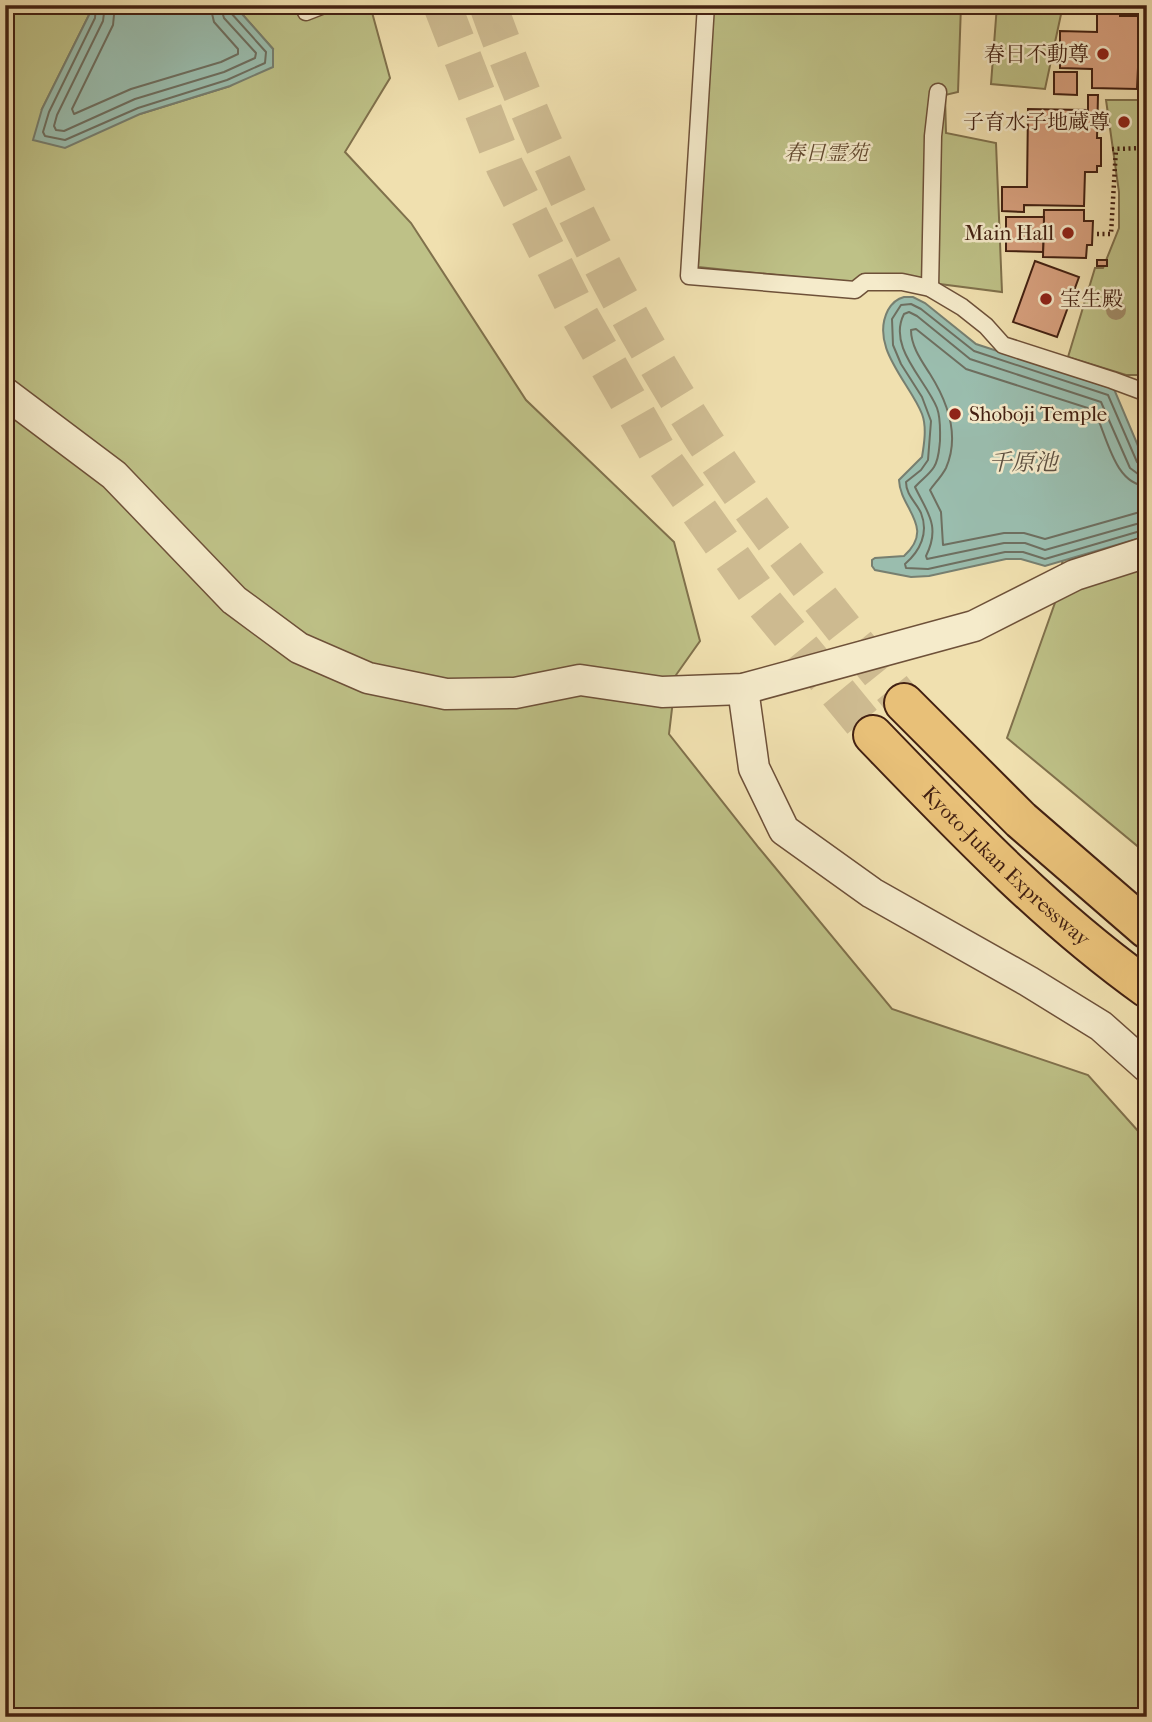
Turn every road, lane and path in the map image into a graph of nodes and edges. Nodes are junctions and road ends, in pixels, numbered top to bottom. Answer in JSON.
{"nodes":[{"id":1,"x":324,"y":5,"type":"edge"},
{"id":2,"x":706,"y":5,"type":"edge"},
{"id":3,"x":306,"y":12,"type":"dead end"},
{"id":4,"x":938,"y":92,"type":"dead end"},
{"id":5,"x":1147,"y":148,"type":"edge"},
{"id":6,"x":1097,"y":234,"type":"dead end"},
{"id":7,"x":930,"y":288,"type":"junction"},
{"id":8,"x":5,"y":393,"type":"edge"},
{"id":9,"x":1147,"y":393,"type":"edge"},
{"id":10,"x":1147,"y":552,"type":"edge"},
{"id":11,"x":743,"y":689,"type":"junction"},
{"id":12,"x":904,"y":703,"type":"tunnel mouth"},
{"id":13,"x":873,"y":735,"type":"tunnel mouth"},
{"id":14,"x":1147,"y":929,"type":"edge"},
{"id":15,"x":1147,"y":988,"type":"edge"},
{"id":16,"x":1147,"y":1067,"type":"edge"}],
"edges":[{"from":1,"to":3,"type":"lane"},
{"from":2,"to":7,"type":"lane"},
{"from":4,"to":7,"type":"lane"},
{"from":5,"to":6,"type":"path"},
{"from":7,"to":9,"type":"lane"},
{"from":8,"to":11,"type":"street"},
{"from":10,"to":11,"type":"street"},
{"from":11,"to":16,"type":"street"},
{"from":12,"to":14,"type":"highway","name":"Kyoto-Jukan Expressway"},
{"from":13,"to":15,"type":"highway","name":"Kyoto-Jukan Expressway"}]}
